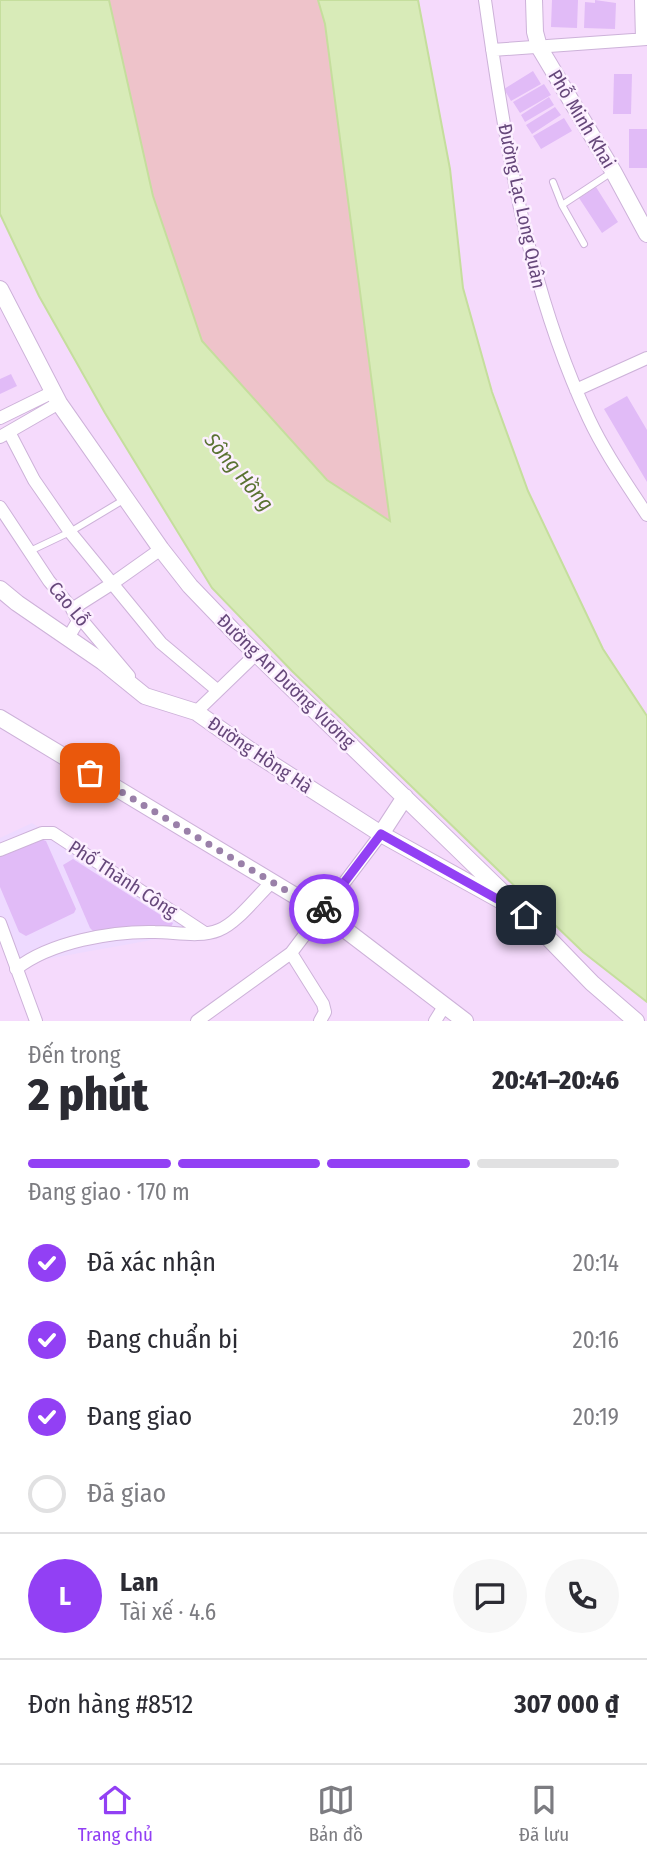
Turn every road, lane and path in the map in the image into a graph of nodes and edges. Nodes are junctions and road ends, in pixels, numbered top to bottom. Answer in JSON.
{"nodes":[{"id":1,"x":485,"y":0,"type":"edge"},
{"id":2,"x":534,"y":0,"type":"edge"},
{"id":3,"x":641,"y":0,"type":"edge"},
{"id":4,"x":644,"y":39,"type":"edge"},
{"id":5,"x":539,"y":47,"type":"junction"},
{"id":6,"x":492,"y":50,"type":"junction"},
{"id":7,"x":613,"y":171,"type":"junction"},
{"id":8,"x":553,"y":182,"type":"dead end"},
{"id":9,"x":562,"y":205,"type":"junction"},
{"id":10,"x":647,"y":234,"type":"edge"},
{"id":11,"x":584,"y":244,"type":"dead end"},
{"id":12,"x":0,"y":289,"type":"edge"},
{"id":13,"x":647,"y":358,"type":"edge"},
{"id":14,"x":576,"y":390,"type":"junction"},
{"id":15,"x":56,"y":397,"type":"junction"},
{"id":16,"x":0,"y":417,"type":"edge"},
{"id":17,"x":5,"y":435,"type":"edge"},
{"id":18,"x":125,"y":498,"type":"junction"},
{"id":19,"x":0,"y":507,"type":"edge"},
{"id":20,"x":647,"y":515,"type":"edge"},
{"id":21,"x":70,"y":532,"type":"junction"},
{"id":22,"x":161,"y":549,"type":"junction"},
{"id":23,"x":29,"y":552,"type":"junction"},
{"id":24,"x":113,"y":583,"type":"junction"},
{"id":25,"x":0,"y":589,"type":"edge"},
{"id":26,"x":72,"y":609,"type":"junction"},
{"id":27,"x":68,"y":638,"type":"junction"},
{"id":28,"x":256,"y":654,"type":"junction"},
{"id":29,"x":217,"y":690,"type":"junction"},
{"id":30,"x":145,"y":696,"type":"junction"},
{"id":31,"x":196,"y":712,"type":"junction"},
{"id":32,"x":0,"y":718,"type":"edge"},
{"id":33,"x":405,"y":797,"type":"junction"},
{"id":34,"x":381,"y":834,"type":"junction"},
{"id":35,"x":0,"y":850,"type":"edge"},
{"id":36,"x":271,"y":883,"type":"junction"},
{"id":37,"x":322,"y":912,"type":"junction"},
{"id":38,"x":526,"y":915,"type":"junction"},
{"id":39,"x":0,"y":923,"type":"edge"},
{"id":40,"x":205,"y":933,"type":"junction"},
{"id":41,"x":291,"y":953,"type":"junction"},
{"id":42,"x":16,"y":969,"type":"junction"},
{"id":43,"x":445,"y":1005,"type":"junction"},
{"id":44,"x":36,"y":1021,"type":"edge"},
{"id":45,"x":197,"y":1021,"type":"edge"},
{"id":46,"x":320,"y":1021,"type":"edge"},
{"id":47,"x":435,"y":1021,"type":"edge"},
{"id":48,"x":465,"y":1021,"type":"edge"},
{"id":49,"x":636,"y":1021,"type":"edge"}],
"edges":[{"from":1,"to":6,"type":"street","name":"Đường Lạc Long Quân"},
{"from":2,"to":5,"type":"street","name":"Phỗ Minh Khai"},
{"from":3,"to":4,"type":"street"},
{"from":4,"to":5,"type":"street"},
{"from":5,"to":6,"type":"street"},
{"from":5,"to":7,"type":"street","name":"Phỗ Minh Khai"},
{"from":6,"to":14,"type":"street","name":"Đường Lạc Long Quân"},
{"from":7,"to":9,"type":"lane"},
{"from":7,"to":10,"type":"street","name":"Phỗ Minh Khai"},
{"from":8,"to":9,"type":"lane"},
{"from":9,"to":11,"type":"lane"},
{"from":12,"to":15,"type":"street","name":"Đường An Dương Vương"},
{"from":13,"to":14,"type":"street"},
{"from":14,"to":20,"type":"street","name":"Đường Lạc Long Quân"},
{"from":15,"to":16,"type":"street"},
{"from":15,"to":17,"type":"street"},
{"from":15,"to":18,"type":"street","name":"Đường An Dương Vương"},
{"from":17,"to":21,"type":"street"},
{"from":18,"to":21,"type":"lane"},
{"from":18,"to":22,"type":"street","name":"Đường An Dương Vương"},
{"from":19,"to":23,"type":"street","name":"Cao Lỗ"},
{"from":21,"to":23,"type":"lane"},
{"from":21,"to":24,"type":"street"},
{"from":22,"to":24,"type":"street"},
{"from":22,"to":28,"type":"street","name":"Đường An Dương Vương"},
{"from":23,"to":26,"type":"street","name":"Cao Lỗ"},
{"from":24,"to":26,"type":"street"},
{"from":24,"to":29,"type":"street"},
{"from":25,"to":27,"type":"street","name":"Đường Hồng Hà"},
{"from":26,"to":27,"type":"street"},
{"from":26,"to":30,"type":"street","name":"Cao Lỗ"},
{"from":27,"to":30,"type":"street","name":"Đường Hồng Hà"},
{"from":28,"to":29,"type":"street"},
{"from":28,"to":33,"type":"street","name":"Đường An Dương Vương"},
{"from":29,"to":31,"type":"street"},
{"from":30,"to":31,"type":"street","name":"Đường Hồng Hà"},
{"from":31,"to":34,"type":"street","name":"Đường Hồng Hà"},
{"from":32,"to":36,"type":"street"},
{"from":33,"to":34,"type":"street"},
{"from":33,"to":38,"type":"street","name":"Đường An Dương Vương"},
{"from":34,"to":37,"type":"street"},
{"from":34,"to":38,"type":"street","name":"Đường Hồng Hà"},
{"from":35,"to":40,"type":"street","name":"Phố Thành Công"},
{"from":36,"to":37,"type":"street"},
{"from":36,"to":40,"type":"street","name":"Phố Thành Công"},
{"from":37,"to":41,"type":"street"},
{"from":37,"to":43,"type":"street"},
{"from":38,"to":49,"type":"street","name":"Đường An Dương Vương"},
{"from":39,"to":42,"type":"street"},
{"from":40,"to":42,"type":"street","name":"Phố Thành Công"},
{"from":41,"to":45,"type":"street"},
{"from":41,"to":46,"type":"street"},
{"from":42,"to":44,"type":"street"},
{"from":43,"to":47,"type":"street"},
{"from":43,"to":48,"type":"street"}]}
